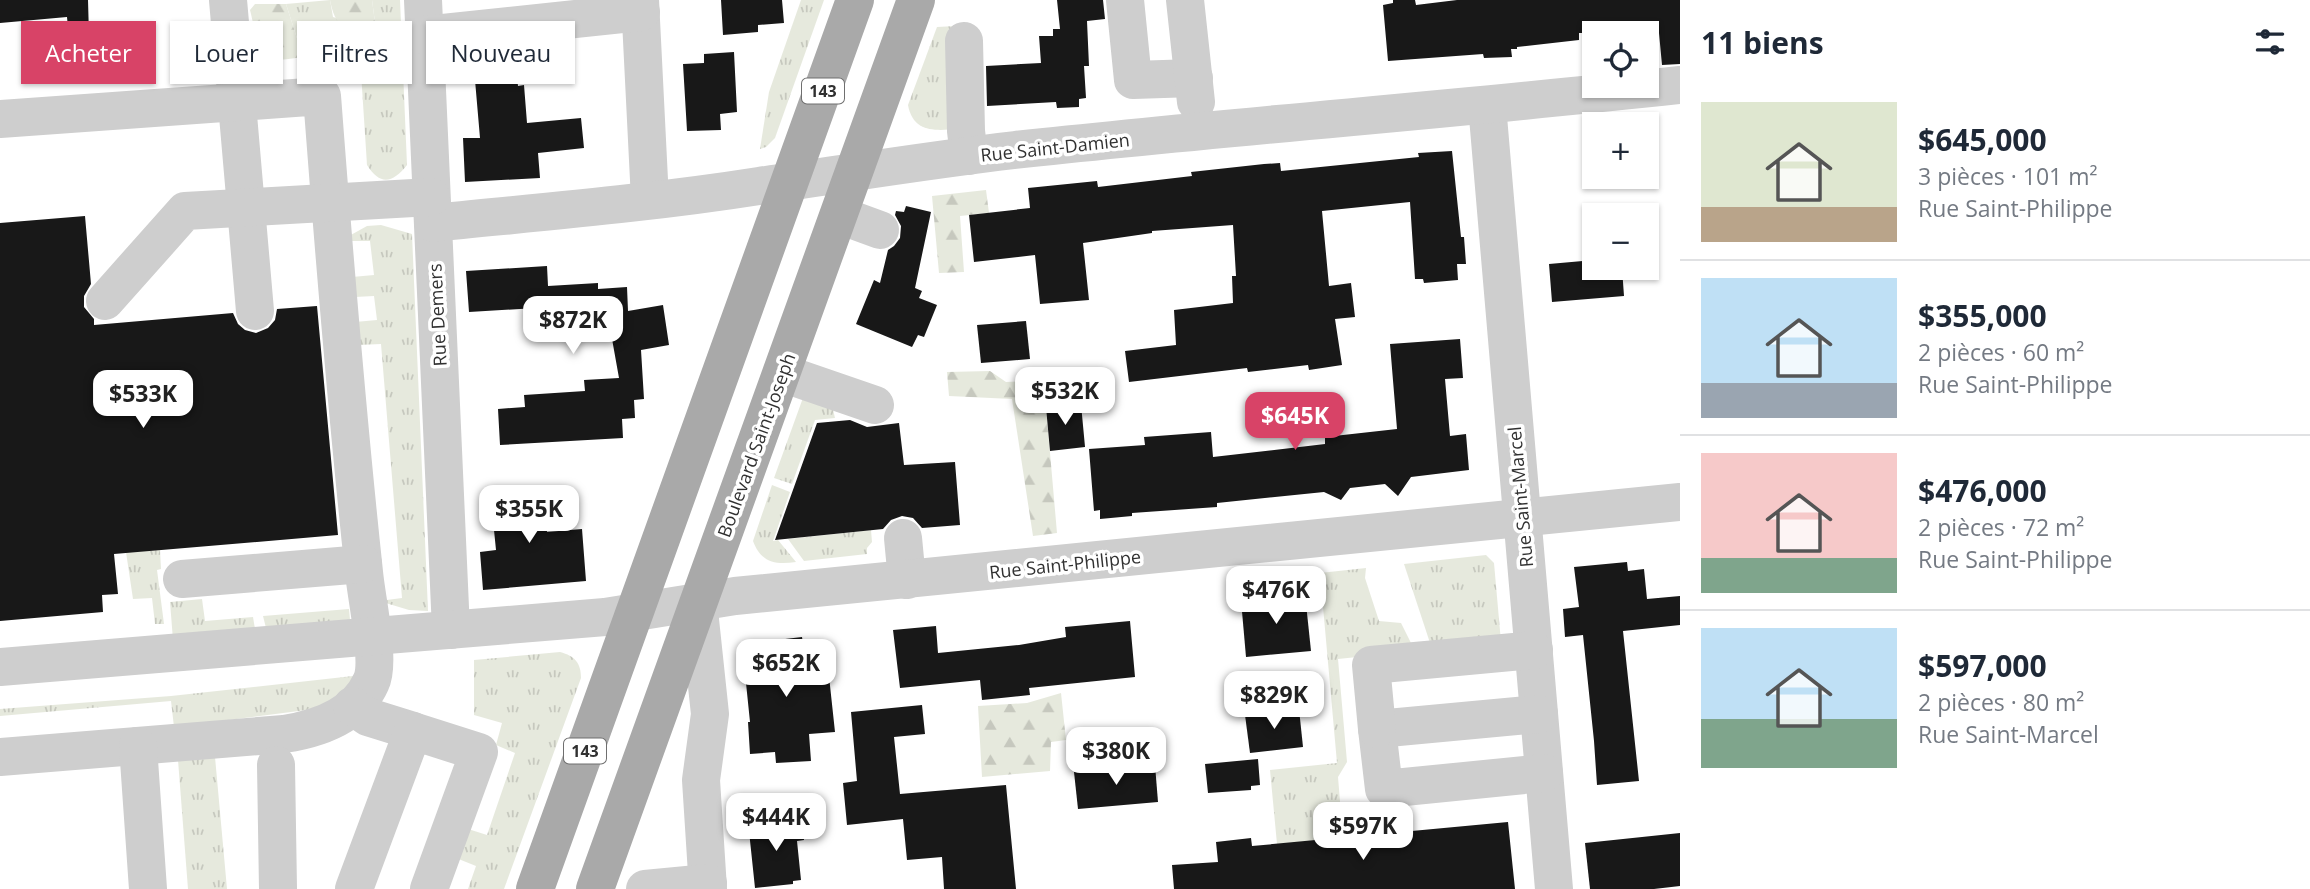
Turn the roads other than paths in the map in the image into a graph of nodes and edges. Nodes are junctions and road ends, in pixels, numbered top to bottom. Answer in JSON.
{"nodes":[{"id":1,"x":228,"y":0,"type":"edge"},
{"id":2,"x":855,"y":0,"type":"edge"},
{"id":3,"x":916,"y":0,"type":"edge"},
{"id":4,"x":1125,"y":0,"type":"edge"},
{"id":5,"x":1185,"y":0,"type":"edge"},
{"id":6,"x":640,"y":6,"type":"edge"},
{"id":7,"x":424,"y":18,"type":"edge"},
{"id":8,"x":964,"y":41,"type":"dead end"},
{"id":9,"x":1194,"y":78,"type":"junction"},
{"id":10,"x":1680,"y":85,"type":"edge"},
{"id":11,"x":237,"y":101,"type":"junction"},
{"id":12,"x":1487,"y":105,"type":"junction"},
{"id":13,"x":0,"y":119,"type":"edge"},
{"id":14,"x":1199,"y":131,"type":"junction"},
{"id":15,"x":969,"y":156,"type":"junction"},
{"id":16,"x":855,"y":170,"type":"junction"},
{"id":17,"x":790,"y":181,"type":"junction"},
{"id":18,"x":650,"y":200,"type":"junction"},
{"id":19,"x":331,"y":202,"type":"junction"},
{"id":20,"x":245,"y":206,"type":"junction"},
{"id":21,"x":432,"y":210,"type":"junction"},
{"id":22,"x":839,"y":215,"type":"junction"},
{"id":23,"x":880,"y":230,"type":"dead end"},
{"id":24,"x":105,"y":301,"type":"dead end"},
{"id":25,"x":255,"y":311,"type":"dead end"},
{"id":26,"x":782,"y":373,"type":"junction"},
{"id":27,"x":875,"y":405,"type":"dead end"},
{"id":28,"x":1680,"y":502,"type":"edge"},
{"id":29,"x":1521,"y":519,"type":"junction"},
{"id":30,"x":903,"y":538,"type":"dead end"},
{"id":31,"x":363,"y":564,"type":"junction"},
{"id":32,"x":182,"y":579,"type":"dead end"},
{"id":33,"x":908,"y":580,"type":"junction"},
{"id":34,"x":698,"y":601,"type":"junction"},
{"id":35,"x":634,"y":613,"type":"junction"},
{"id":36,"x":451,"y":630,"type":"junction"},
{"id":37,"x":371,"y":637,"type":"junction"},
{"id":38,"x":1534,"y":650,"type":"junction"},
{"id":39,"x":0,"y":667,"type":"edge"},
{"id":40,"x":352,"y":706,"type":"junction"},
{"id":41,"x":1539,"y":714,"type":"junction"},
{"id":42,"x":1377,"y":730,"type":"junction"},
{"id":43,"x":413,"y":731,"type":"junction"},
{"id":44,"x":138,"y":746,"type":"junction"},
{"id":45,"x":0,"y":757,"type":"edge"},
{"id":46,"x":276,"y":765,"type":"dead end"},
{"id":47,"x":1544,"y":773,"type":"junction"},
{"id":48,"x":708,"y":886,"type":"edge"},
{"id":49,"x":148,"y":889,"type":"edge"},
{"id":50,"x":278,"y":889,"type":"edge"},
{"id":51,"x":354,"y":889,"type":"edge"},
{"id":52,"x":429,"y":889,"type":"edge"},
{"id":53,"x":535,"y":889,"type":"edge"},
{"id":54,"x":595,"y":889,"type":"edge"},
{"id":55,"x":645,"y":889,"type":"edge"},
{"id":56,"x":1554,"y":889,"type":"edge"}],
"edges":[{"from":1,"to":11,"type":"street"},
{"from":2,"to":17,"type":"main road","number":"143"},
{"from":3,"to":16,"type":"main road","name":"Boulevard Saint-Joseph"},
{"from":4,"to":9,"type":"street"},
{"from":5,"to":9,"type":"street"},
{"from":6,"to":7,"type":"street"},
{"from":6,"to":18,"type":"street"},
{"from":7,"to":21,"type":"street","name":"Rue Demers"},
{"from":8,"to":15,"type":"street"},
{"from":9,"to":14,"type":"street"},
{"from":10,"to":12,"type":"street","name":"Rue Saint-Damien"},
{"from":11,"to":13,"type":"street"},
{"from":11,"to":19,"type":"street"},
{"from":11,"to":20,"type":"street"},
{"from":12,"to":14,"type":"street","name":"Rue Saint-Damien"},
{"from":12,"to":29,"type":"street","name":"Rue Saint-Marcel"},
{"from":14,"to":15,"type":"street","name":"Rue Saint-Damien"},
{"from":15,"to":16,"type":"street","name":"Rue Saint-Damien"},
{"from":16,"to":17,"type":"street","name":"Rue Saint-Damien"},
{"from":16,"to":22,"type":"main road","name":"Boulevard Saint-Joseph"},
{"from":17,"to":18,"type":"street","name":"Rue Saint-Damien"},
{"from":17,"to":35,"type":"main road","number":"143"},
{"from":18,"to":21,"type":"street","name":"Rue Saint-Damien"},
{"from":19,"to":20,"type":"street","name":"Rue Saint-Damien"},
{"from":19,"to":21,"type":"street","name":"Rue Saint-Damien"},
{"from":19,"to":31,"type":"street"},
{"from":20,"to":24,"type":"street","name":"Rue Saint-Damien"},
{"from":20,"to":25,"type":"street"},
{"from":21,"to":36,"type":"street","name":"Rue Demers"},
{"from":22,"to":23,"type":"street"},
{"from":22,"to":26,"type":"main road","name":"Boulevard Saint-Joseph"},
{"from":26,"to":27,"type":"street"},
{"from":26,"to":34,"type":"main road","name":"Boulevard Saint-Joseph"},
{"from":28,"to":29,"type":"street","name":"Rue Saint-Philippe"},
{"from":29,"to":33,"type":"street","name":"Rue Saint-Philippe"},
{"from":29,"to":38,"type":"street","name":"Rue Saint-Marcel"},
{"from":30,"to":33,"type":"street"},
{"from":31,"to":32,"type":"street"},
{"from":31,"to":37,"type":"street"},
{"from":33,"to":34,"type":"street","name":"Rue Saint-Philippe"},
{"from":34,"to":35,"type":"street","name":"Rue Saint-Philippe"},
{"from":34,"to":48,"type":"street"},
{"from":34,"to":54,"type":"main road","name":"Boulevard Saint-Joseph"},
{"from":35,"to":36,"type":"street","name":"Rue Saint-Philippe"},
{"from":35,"to":53,"type":"main road","number":"143"},
{"from":36,"to":37,"type":"street","name":"Rue Saint-Philippe"},
{"from":37,"to":39,"type":"street","name":"Rue Saint-Philippe"},
{"from":37,"to":40,"type":"street"},
{"from":38,"to":41,"type":"street","name":"Rue Saint-Marcel"},
{"from":38,"to":42,"type":"street"},
{"from":40,"to":43,"type":"street"},
{"from":40,"to":44,"type":"street"},
{"from":41,"to":42,"type":"street"},
{"from":41,"to":47,"type":"street","name":"Rue Saint-Marcel"},
{"from":42,"to":47,"type":"street"},
{"from":43,"to":51,"type":"street"},
{"from":43,"to":52,"type":"street"},
{"from":44,"to":45,"type":"street"},
{"from":44,"to":49,"type":"street"},
{"from":46,"to":50,"type":"street"},
{"from":47,"to":56,"type":"street","name":"Rue Saint-Marcel"},
{"from":48,"to":55,"type":"street"}]}
